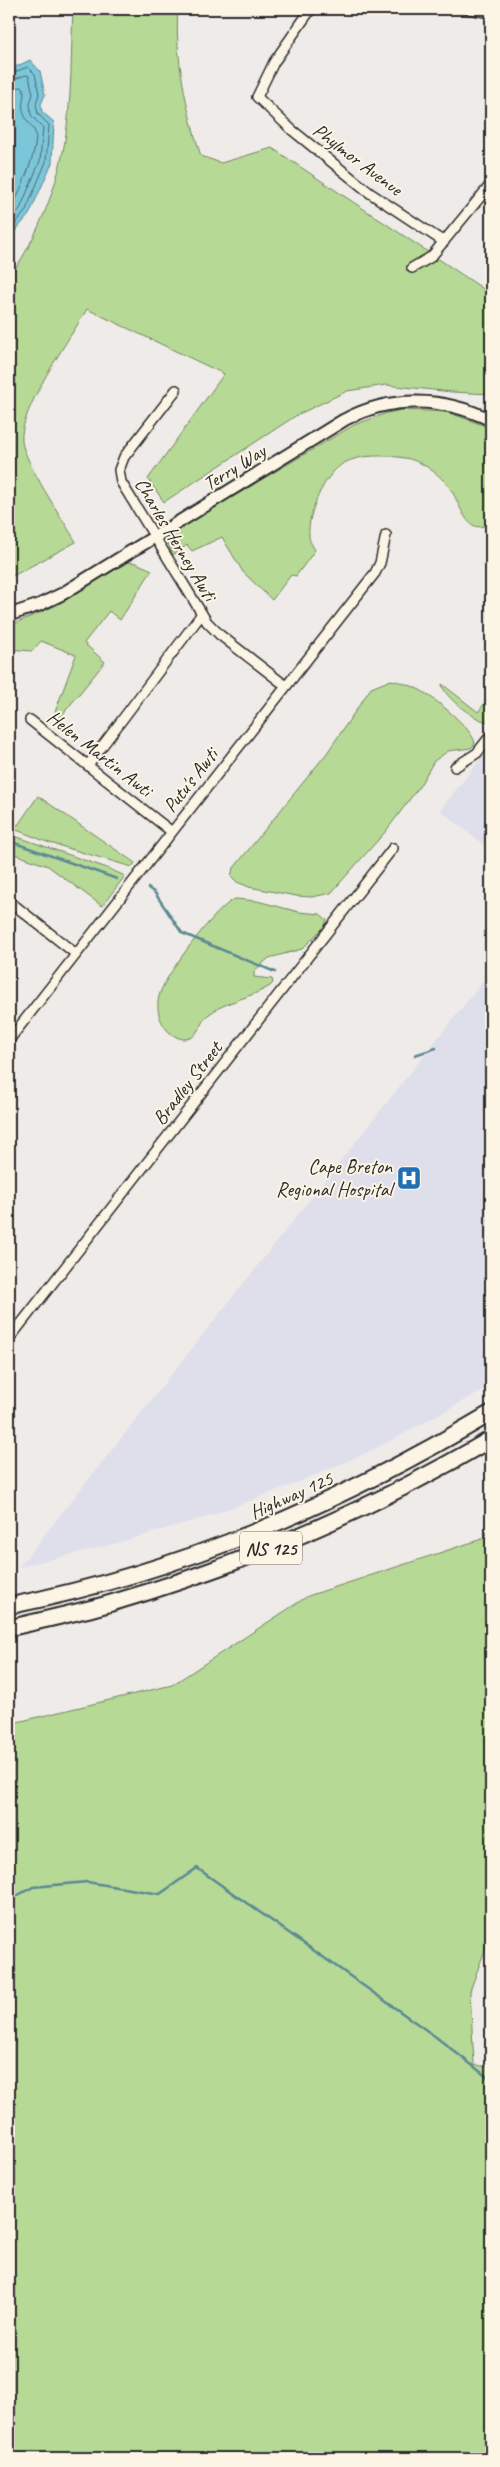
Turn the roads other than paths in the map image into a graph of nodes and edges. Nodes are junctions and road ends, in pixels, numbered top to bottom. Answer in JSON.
{"nodes":[{"id":1,"x":311,"y":9,"type":"edge"},
{"id":2,"x":468,"y":9,"type":"edge"},
{"id":3,"x":491,"y":13,"type":"edge"},
{"id":4,"x":491,"y":184,"type":"edge"},
{"id":5,"x":444,"y":242,"type":"junction"},
{"id":6,"x":412,"y":268,"type":"dead end"},
{"id":7,"x":176,"y":390,"type":"dead end"},
{"id":8,"x":491,"y":420,"type":"edge"},
{"id":9,"x":386,"y":535,"type":"dead end"},
{"id":10,"x":154,"y":539,"type":"junction"},
{"id":11,"x":9,"y":615,"type":"edge"},
{"id":12,"x":202,"y":615,"type":"junction"},
{"id":13,"x":286,"y":686,"type":"junction"},
{"id":14,"x":30,"y":720,"type":"dead end"},
{"id":15,"x":491,"y":735,"type":"edge"},
{"id":16,"x":88,"y":765,"type":"junction"},
{"id":17,"x":455,"y":767,"type":"dead end"},
{"id":18,"x":172,"y":832,"type":"junction"},
{"id":19,"x":393,"y":848,"type":"dead end"},
{"id":20,"x":9,"y":902,"type":"edge"},
{"id":21,"x":76,"y":954,"type":"junction"},
{"id":22,"x":9,"y":1040,"type":"edge"},
{"id":23,"x":9,"y":1339,"type":"edge"},
{"id":24,"x":491,"y":1413,"type":"edge"},
{"id":25,"x":491,"y":1439,"type":"edge"},
{"id":26,"x":9,"y":1605,"type":"edge"},
{"id":27,"x":9,"y":1629,"type":"edge"}],
"edges":[{"from":1,"to":5,"type":"street","name":"Phylmor Avenue"},
{"from":2,"to":3,"type":"street"},
{"from":4,"to":5,"type":"street"},
{"from":5,"to":6,"type":"street"},
{"from":7,"to":10,"type":"street","name":"Charles Herney Awti"},
{"from":8,"to":10,"type":"street","name":"Terry Way"},
{"from":9,"to":13,"type":"street","name":"Putu's Awti"},
{"from":10,"to":11,"type":"street","name":"Terry Way"},
{"from":10,"to":12,"type":"street","name":"Charles Herney Awti"},
{"from":12,"to":13,"type":"street","name":"Charles Herney Awti"},
{"from":12,"to":16,"type":"street"},
{"from":13,"to":18,"type":"street","name":"Putu's Awti"},
{"from":14,"to":16,"type":"street","name":"Helen Martin Awti"},
{"from":15,"to":17,"type":"street"},
{"from":16,"to":18,"type":"street","name":"Helen Martin Awti"},
{"from":18,"to":21,"type":"street","name":"Putu's Awti"},
{"from":19,"to":23,"type":"street","name":"Bradley Street"},
{"from":20,"to":21,"type":"street"},
{"from":21,"to":22,"type":"street","name":"Putu's Awti"},
{"from":24,"to":26,"type":"highway","name":"Highway 125","number":"NS 125"},
{"from":25,"to":27,"type":"highway","name":"Highway 125","number":"NS 125"}]}
